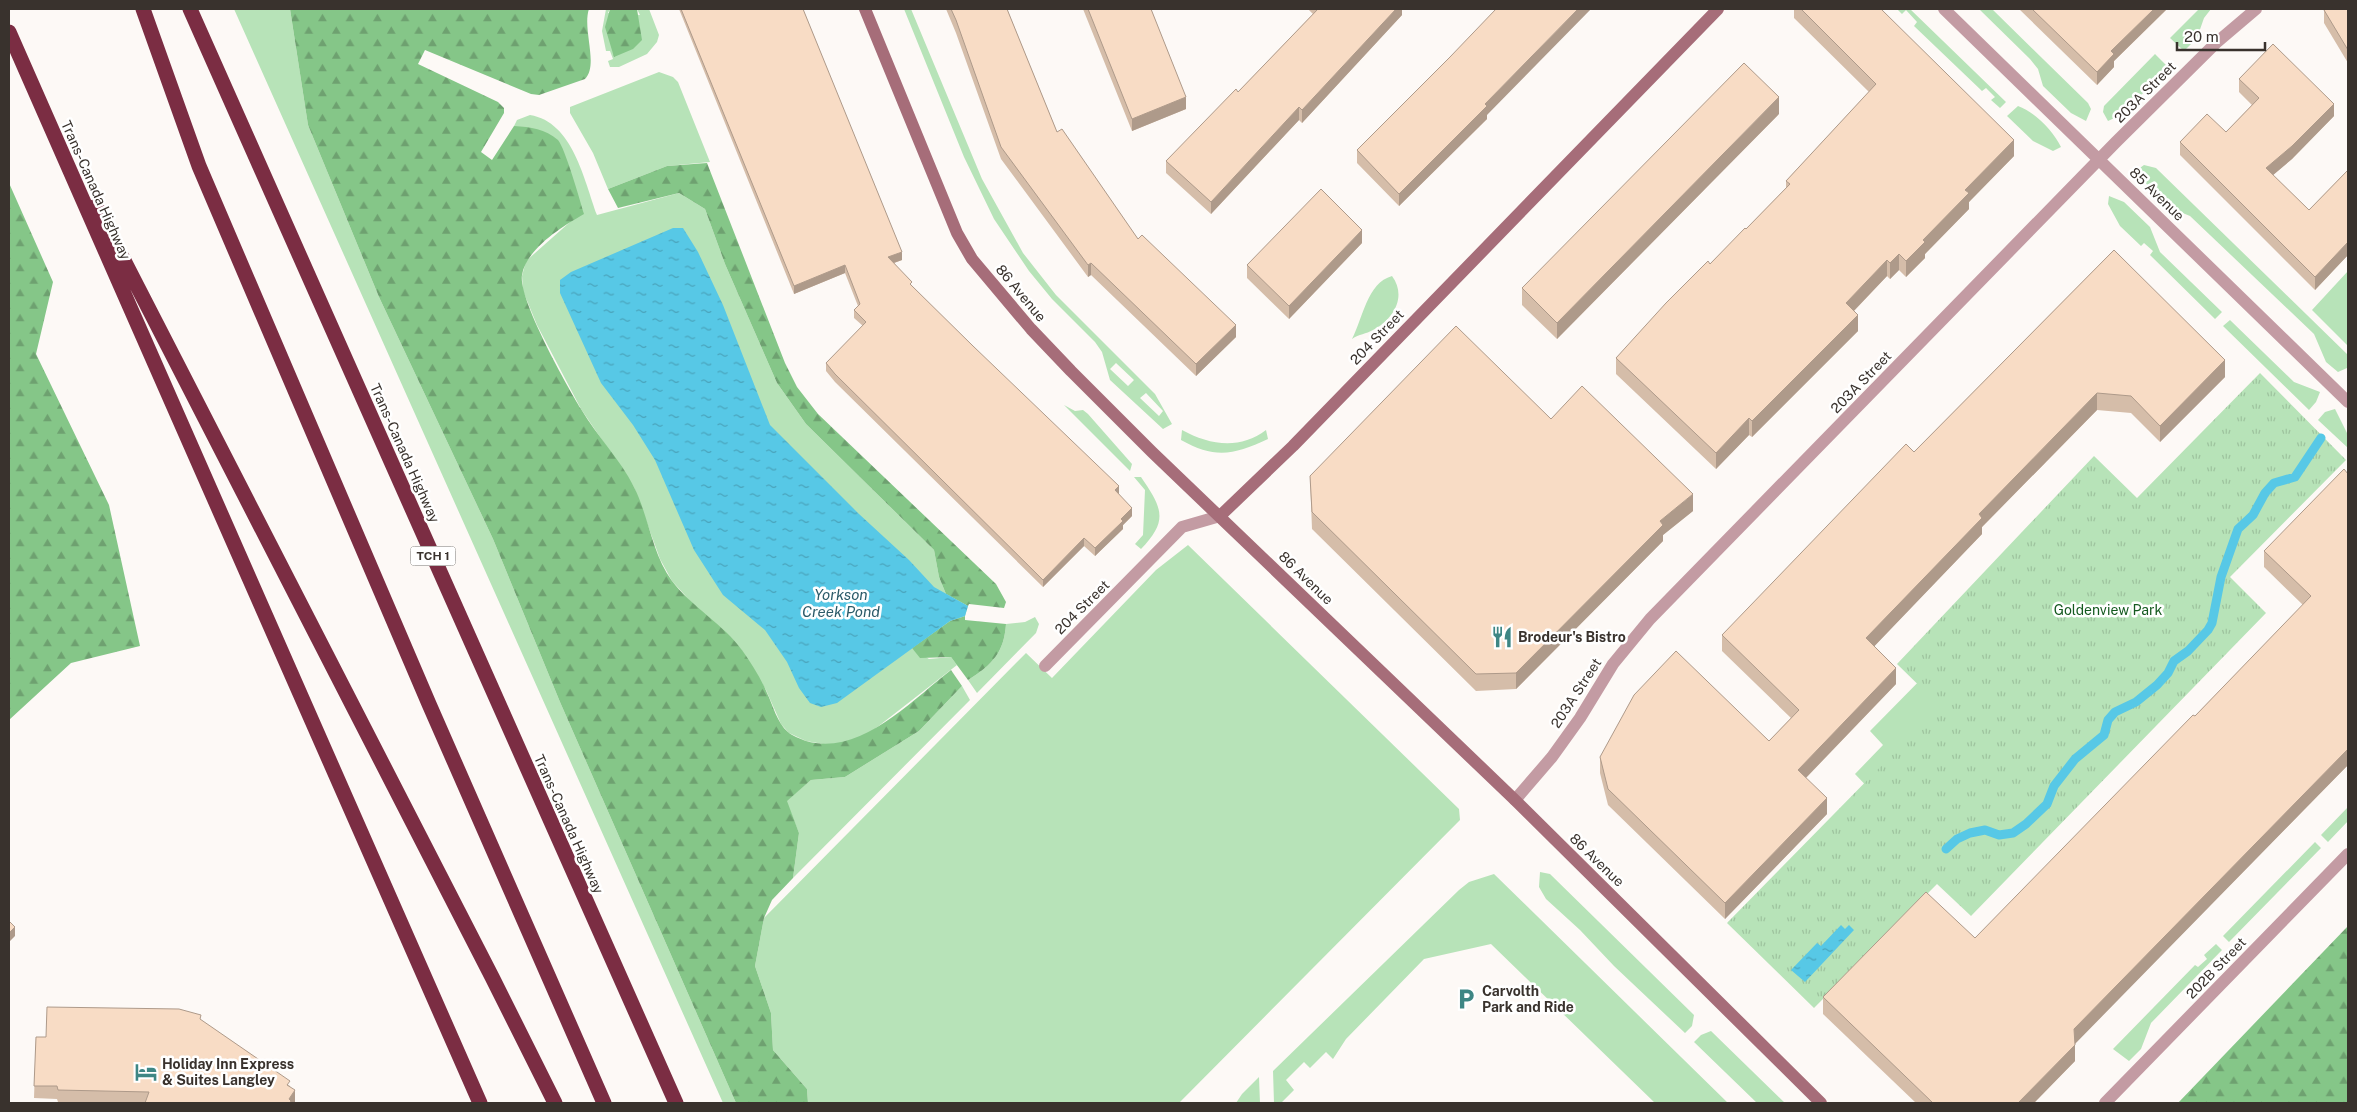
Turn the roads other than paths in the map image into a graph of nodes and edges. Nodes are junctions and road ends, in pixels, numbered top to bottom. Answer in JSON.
{"nodes":[{"id":1,"x":143,"y":9,"type":"edge"},
{"id":2,"x":190,"y":9,"type":"edge"},
{"id":3,"x":865,"y":9,"type":"edge"},
{"id":4,"x":1718,"y":9,"type":"edge"},
{"id":5,"x":1944,"y":9,"type":"edge"},
{"id":6,"x":2256,"y":9,"type":"edge"},
{"id":7,"x":9,"y":32,"type":"edge"},
{"id":8,"x":26,"y":72,"type":"junction"},
{"id":9,"x":2099,"y":159,"type":"junction"},
{"id":10,"x":2348,"y":402,"type":"edge"},
{"id":11,"x":1220,"y":516,"type":"junction"},
{"id":12,"x":1045,"y":666,"type":"dead end"},
{"id":13,"x":1515,"y":800,"type":"junction"},
{"id":14,"x":2348,"y":854,"type":"edge"},
{"id":15,"x":480,"y":1103,"type":"edge"},
{"id":16,"x":554,"y":1103,"type":"edge"},
{"id":17,"x":604,"y":1103,"type":"edge"},
{"id":18,"x":676,"y":1103,"type":"edge"},
{"id":19,"x":1821,"y":1103,"type":"edge"},
{"id":20,"x":2105,"y":1103,"type":"edge"}],
"edges":[{"from":1,"to":17,"type":"highway"},
{"from":2,"to":18,"type":"highway","name":"Trans-Canada Highway","number":"TCH 1"},
{"from":3,"to":11,"type":"street","name":"86 Avenue"},
{"from":4,"to":11,"type":"street","name":"204 Street"},
{"from":5,"to":9,"type":"street","name":"85 Avenue"},
{"from":6,"to":9,"type":"street","name":"203A Street"},
{"from":7,"to":8,"type":"highway","name":"Trans-Canada Highway"},
{"from":8,"to":15,"type":"highway","name":"Trans-Canada Highway"},
{"from":8,"to":16,"type":"highway"},
{"from":9,"to":10,"type":"street","name":"85 Avenue"},
{"from":9,"to":13,"type":"street","name":"203A Street"},
{"from":11,"to":12,"type":"street","name":"204 Street"},
{"from":11,"to":13,"type":"street","name":"86 Avenue"},
{"from":13,"to":19,"type":"street","name":"86 Avenue"},
{"from":14,"to":20,"type":"street","name":"202B Street"}]}
